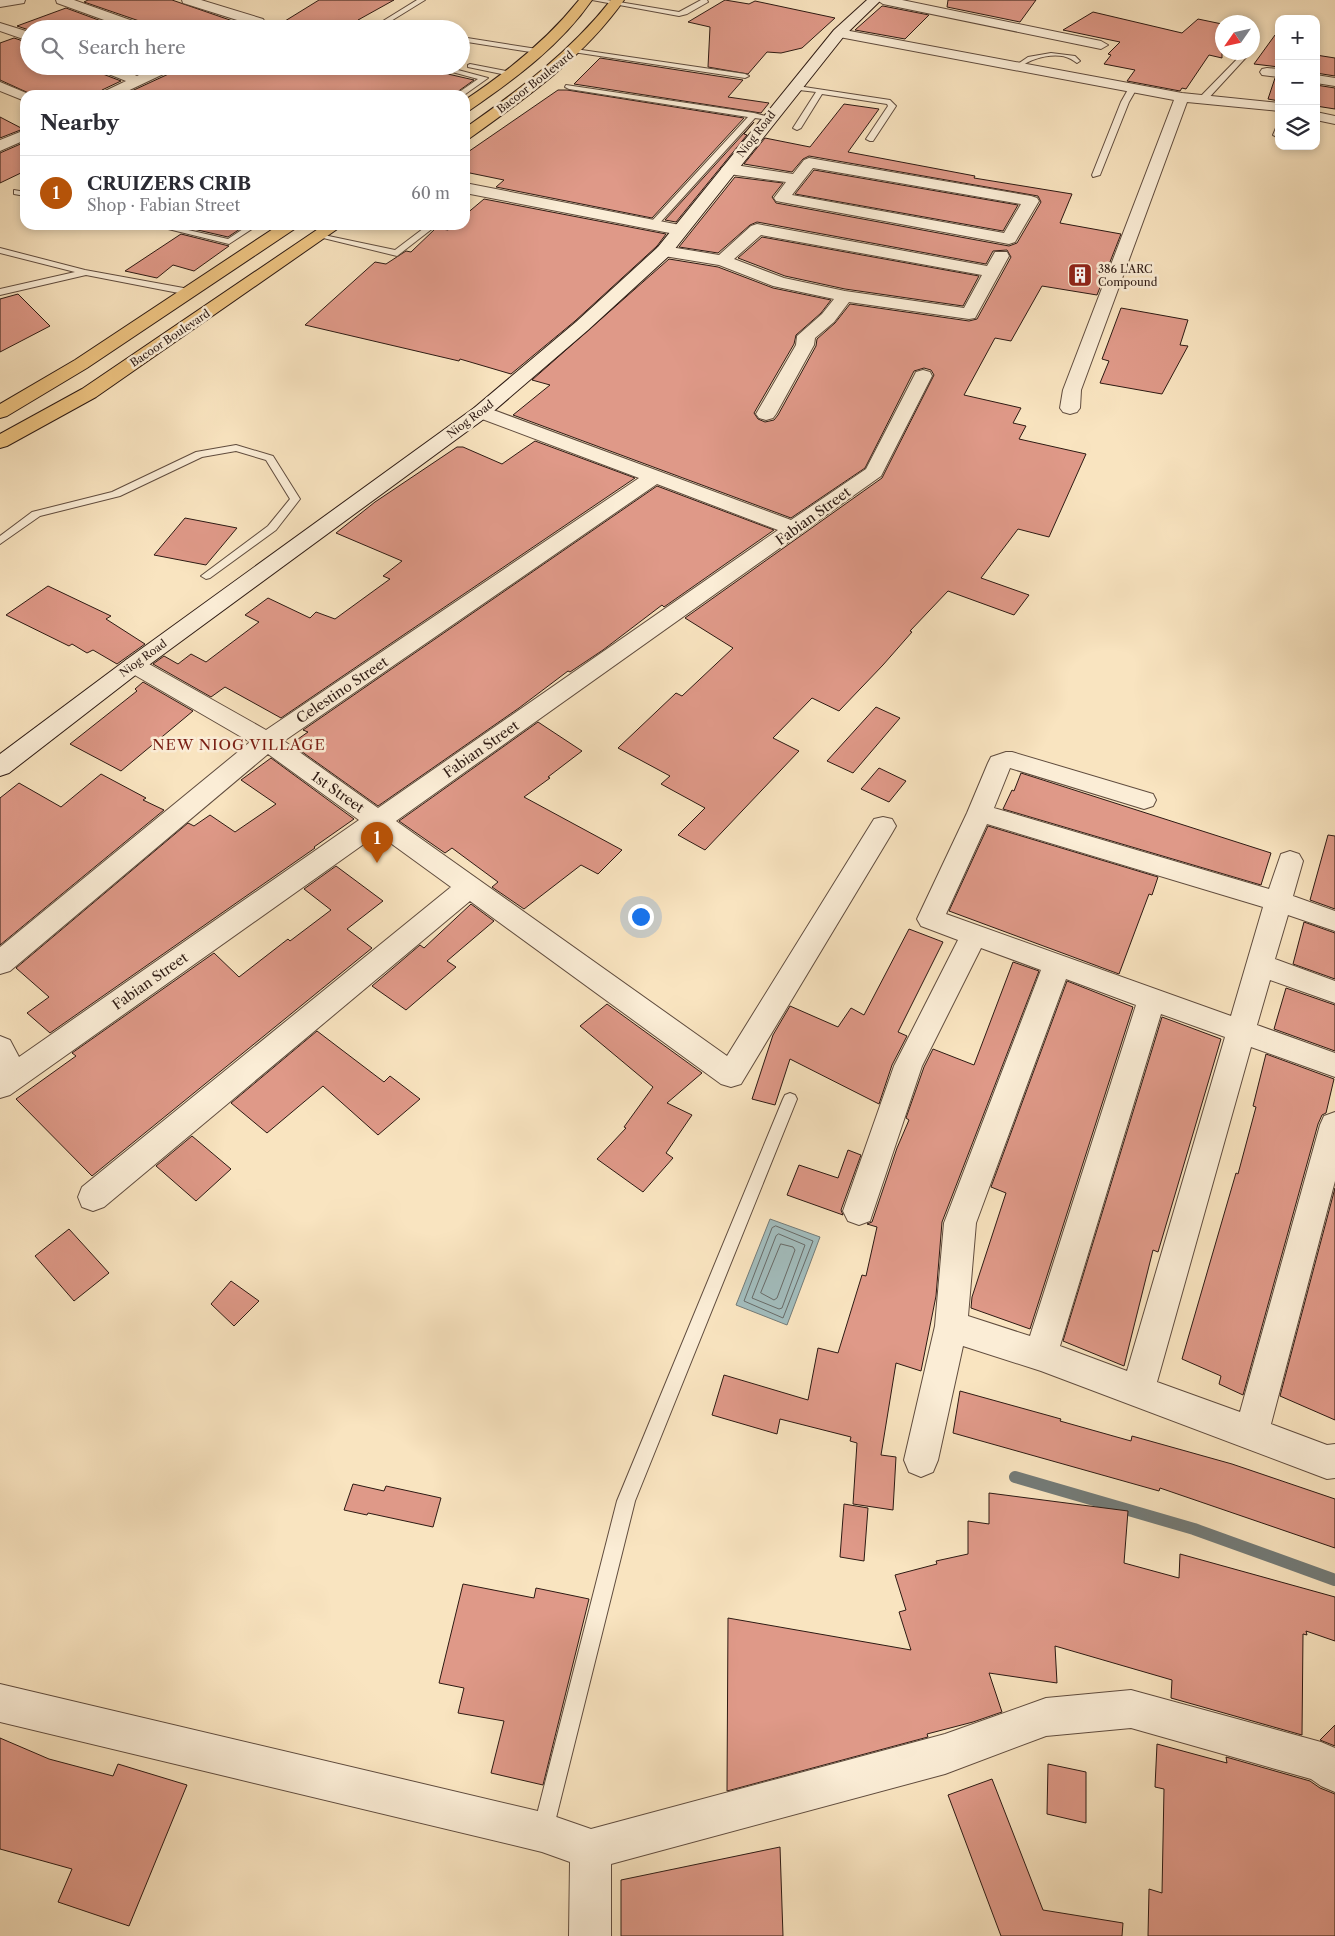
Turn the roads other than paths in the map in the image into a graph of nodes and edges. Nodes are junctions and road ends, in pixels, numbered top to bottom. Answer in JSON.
{"nodes":[{"id":1,"x":19,"y":0,"type":"edge"},
{"id":2,"x":62,"y":0,"type":"edge"},
{"id":3,"x":188,"y":0,"type":"edge"},
{"id":4,"x":422,"y":0,"type":"edge"},
{"id":5,"x":586,"y":0,"type":"edge"},
{"id":6,"x":595,"y":0,"type":"edge"},
{"id":7,"x":651,"y":0,"type":"edge"},
{"id":8,"x":704,"y":0,"type":"edge"},
{"id":9,"x":875,"y":0,"type":"edge"},
{"id":10,"x":883,"y":0,"type":"edge"},
{"id":11,"x":617,"y":1,"type":"edge"},
{"id":12,"x":0,"y":3,"type":"edge"},
{"id":13,"x":641,"y":8,"type":"junction"},
{"id":14,"x":117,"y":20,"type":"edge"},
{"id":15,"x":252,"y":20,"type":"edge"},
{"id":16,"x":388,"y":20,"type":"edge"},
{"id":17,"x":0,"y":26,"type":"edge"},
{"id":18,"x":14,"y":31,"type":"junction"},
{"id":19,"x":20,"y":33,"type":"edge"},
{"id":20,"x":839,"y":33,"type":"junction"},
{"id":21,"x":0,"y":36,"type":"edge"},
{"id":22,"x":470,"y":40,"type":"edge"},
{"id":23,"x":1101,"y":45,"type":"dead end"},
{"id":24,"x":575,"y":50,"type":"junction"},
{"id":25,"x":537,"y":51,"type":"junction"},
{"id":26,"x":1240,"y":60,"type":"edge"},
{"id":27,"x":1077,"y":61,"type":"dead end"},
{"id":28,"x":470,"y":66,"type":"edge"},
{"id":29,"x":1018,"y":66,"type":"junction"},
{"id":30,"x":511,"y":74,"type":"junction"},
{"id":31,"x":123,"y":75,"type":"edge"},
{"id":32,"x":150,"y":75,"type":"edge"},
{"id":33,"x":470,"y":75,"type":"edge"},
{"id":34,"x":745,"y":76,"type":"dead end"},
{"id":35,"x":1320,"y":80,"type":"edge"},
{"id":36,"x":137,"y":81,"type":"junction"},
{"id":37,"x":1335,"y":82,"type":"edge"},
{"id":38,"x":0,"y":86,"type":"edge"},
{"id":39,"x":569,"y":87,"type":"dead end"},
{"id":40,"x":794,"y":87,"type":"junction"},
{"id":41,"x":1133,"y":88,"type":"junction"},
{"id":42,"x":118,"y":90,"type":"edge"},
{"id":43,"x":466,"y":90,"type":"edge"},
{"id":44,"x":820,"y":91,"type":"junction"},
{"id":45,"x":20,"y":95,"type":"edge"},
{"id":46,"x":1182,"y":97,"type":"junction"},
{"id":47,"x":1202,"y":100,"type":"junction"},
{"id":48,"x":470,"y":104,"type":"edge"},
{"id":49,"x":1275,"y":108,"type":"edge"},
{"id":50,"x":762,"y":116,"type":"junction"},
{"id":51,"x":1320,"y":117,"type":"edge"},
{"id":52,"x":1335,"y":120,"type":"edge"},
{"id":53,"x":796,"y":128,"type":"dead end"},
{"id":54,"x":470,"y":131,"type":"edge"},
{"id":55,"x":20,"y":136,"type":"edge"},
{"id":56,"x":870,"y":139,"type":"dead end"},
{"id":57,"x":0,"y":146,"type":"edge"},
{"id":58,"x":729,"y":169,"type":"junction"},
{"id":59,"x":1096,"y":175,"type":"dead end"},
{"id":60,"x":796,"y":179,"type":"junction"},
{"id":61,"x":470,"y":189,"type":"edge"},
{"id":62,"x":654,"y":224,"type":"junction"},
{"id":63,"x":177,"y":230,"type":"edge"},
{"id":64,"x":247,"y":230,"type":"edge"},
{"id":65,"x":282,"y":230,"type":"edge"},
{"id":66,"x":328,"y":230,"type":"edge"},
{"id":67,"x":427,"y":230,"type":"edge"},
{"id":68,"x":680,"y":230,"type":"junction"},
{"id":69,"x":320,"y":236,"type":"junction"},
{"id":70,"x":1009,"y":239,"type":"junction"},
{"id":71,"x":0,"y":250,"type":"edge"},
{"id":72,"x":664,"y":251,"type":"junction"},
{"id":73,"x":723,"y":261,"type":"junction"},
{"id":74,"x":86,"y":272,"type":"junction"},
{"id":75,"x":993,"y":272,"type":"junction"},
{"id":76,"x":0,"y":292,"type":"edge"},
{"id":77,"x":189,"y":292,"type":"junction"},
{"id":78,"x":845,"y":296,"type":"junction"},
{"id":79,"x":923,"y":376,"type":"dead end"},
{"id":80,"x":1070,"y":408,"type":"dead end"},
{"id":81,"x":0,"y":412,"type":"edge"},
{"id":82,"x":480,"y":412,"type":"junction"},
{"id":83,"x":766,"y":414,"type":"dead end"},
{"id":84,"x":0,"y":442,"type":"edge"},
{"id":85,"x":654,"y":477,"type":"junction"},
{"id":86,"x":795,"y":529,"type":"junction"},
{"id":87,"x":0,"y":541,"type":"edge"},
{"id":88,"x":206,"y":576,"type":"dead end"},
{"id":89,"x":134,"y":665,"type":"junction"},
{"id":90,"x":267,"y":741,"type":"junction"},
{"id":91,"x":0,"y":767,"type":"edge"},
{"id":92,"x":1144,"y":800,"type":"dead end"},
{"id":93,"x":980,"y":813,"type":"junction"},
{"id":94,"x":379,"y":820,"type":"junction"},
{"id":95,"x":883,"y":826,"type":"dead end"},
{"id":96,"x":1290,"y":861,"type":"dead end"},
{"id":97,"x":470,"y":886,"type":"junction"},
{"id":98,"x":1278,"y":902,"type":"junction"},
{"id":99,"x":1335,"y":921,"type":"edge"},
{"id":100,"x":974,"y":935,"type":"junction"},
{"id":101,"x":0,"y":963,"type":"edge"},
{"id":102,"x":1057,"y":965,"type":"junction"},
{"id":103,"x":1260,"y":965,"type":"junction"},
{"id":104,"x":1335,"y":992,"type":"edge"},
{"id":105,"x":1152,"y":999,"type":"junction"},
{"id":106,"x":1242,"y":1031,"type":"junction"},
{"id":107,"x":0,"y":1048,"type":"edge"},
{"id":108,"x":1335,"y":1065,"type":"edge"},
{"id":109,"x":7,"y":1081,"type":"edge"},
{"id":110,"x":790,"y":1099,"type":"dead end"},
{"id":111,"x":1335,"y":1125,"type":"edge"},
{"id":112,"x":93,"y":1197,"type":"dead end"},
{"id":113,"x":859,"y":1211,"type":"dead end"},
{"id":114,"x":951,"y":1326,"type":"junction"},
{"id":115,"x":1041,"y":1356,"type":"junction"},
{"id":116,"x":1138,"y":1392,"type":"junction"},
{"id":117,"x":1251,"y":1433,"type":"junction"},
{"id":118,"x":921,"y":1460,"type":"dead end"},
{"id":119,"x":1335,"y":1461,"type":"edge"},
{"id":120,"x":0,"y":1703,"type":"edge"},
{"id":121,"x":1335,"y":1772,"type":"edge"},
{"id":122,"x":542,"y":1832,"type":"junction"},
{"id":123,"x":591,"y":1849,"type":"junction"},
{"id":124,"x":590,"y":1936,"type":"edge"}],
"edges":[{"from":1,"to":12,"type":"street"},
{"from":2,"to":14,"type":"street"},
{"from":3,"to":15,"type":"street"},
{"from":4,"to":16,"type":"lane"},
{"from":5,"to":25,"type":"main road","name":"Bacoor Boulevard"},
{"from":6,"to":11,"type":"lane"},
{"from":7,"to":13,"type":"lane"},
{"from":8,"to":13,"type":"lane"},
{"from":9,"to":20,"type":"street","name":"Niog Road"},
{"from":10,"to":23,"type":"street"},
{"from":11,"to":13,"type":"lane"},
{"from":11,"to":24,"type":"main road","name":"Bacoor Boulevard"},
{"from":17,"to":18,"type":"street"},
{"from":18,"to":19,"type":"street"},
{"from":18,"to":21,"type":"street"},
{"from":20,"to":29,"type":"street"},
{"from":20,"to":40,"type":"street","name":"Niog Road"},
{"from":22,"to":25,"type":"lane"},
{"from":24,"to":34,"type":"lane"},
{"from":24,"to":54,"type":"main road","name":"Bacoor Boulevard"},
{"from":25,"to":30,"type":"main road","name":"Bacoor Boulevard"},
{"from":26,"to":47,"type":"lane"},
{"from":27,"to":29,"type":"lane"},
{"from":28,"to":30,"type":"lane"},
{"from":29,"to":41,"type":"street"},
{"from":30,"to":48,"type":"main road","name":"Bacoor Boulevard"},
{"from":31,"to":36,"type":"street"},
{"from":32,"to":36,"type":"street"},
{"from":33,"to":43,"type":"lane"},
{"from":35,"to":37,"type":"street"},
{"from":36,"to":42,"type":"street"},
{"from":38,"to":45,"type":"street"},
{"from":39,"to":50,"type":"lane"},
{"from":40,"to":44,"type":"lane"},
{"from":40,"to":50,"type":"street","name":"Niog Road"},
{"from":41,"to":46,"type":"street"},
{"from":41,"to":59,"type":"lane"},
{"from":44,"to":53,"type":"lane"},
{"from":44,"to":56,"type":"lane"},
{"from":46,"to":47,"type":"street"},
{"from":46,"to":80,"type":"street"},
{"from":47,"to":49,"type":"street"},
{"from":50,"to":58,"type":"street","name":"Niog Road"},
{"from":50,"to":62,"type":"lane"},
{"from":51,"to":52,"type":"street"},
{"from":55,"to":57,"type":"street"},
{"from":58,"to":60,"type":"street"},
{"from":58,"to":68,"type":"street","name":"Niog Road"},
{"from":60,"to":70,"type":"street"},
{"from":60,"to":70,"type":"street"},
{"from":61,"to":62,"type":"street"},
{"from":62,"to":68,"type":"street"},
{"from":63,"to":64,"type":"lane"},
{"from":65,"to":77,"type":"main road"},
{"from":66,"to":69,"type":"main road","name":"Bacoor Boulevard"},
{"from":67,"to":69,"type":"lane"},
{"from":68,"to":72,"type":"street","name":"Niog Road"},
{"from":69,"to":84,"type":"main road","name":"Bacoor Boulevard"},
{"from":70,"to":75,"type":"street"},
{"from":71,"to":74,"type":"lane"},
{"from":72,"to":73,"type":"street"},
{"from":72,"to":82,"type":"street","name":"Niog Road"},
{"from":73,"to":75,"type":"street"},
{"from":73,"to":78,"type":"street"},
{"from":74,"to":76,"type":"lane"},
{"from":74,"to":77,"type":"lane"},
{"from":75,"to":78,"type":"street"},
{"from":77,"to":81,"type":"main road"},
{"from":78,"to":83,"type":"street"},
{"from":79,"to":86,"type":"street","name":"Fabian Street"},
{"from":82,"to":85,"type":"street"},
{"from":82,"to":89,"type":"street","name":"Niog Road"},
{"from":85,"to":86,"type":"street"},
{"from":85,"to":90,"type":"street","name":"Celestino Street"},
{"from":86,"to":94,"type":"street","name":"Fabian Street"},
{"from":87,"to":88,"type":"lane"},
{"from":89,"to":90,"type":"street","name":"1st Street"},
{"from":89,"to":91,"type":"street","name":"Niog Road"},
{"from":90,"to":94,"type":"street","name":"1st Street"},
{"from":90,"to":101,"type":"street","name":"Celestino Street"},
{"from":92,"to":93,"type":"street"},
{"from":93,"to":98,"type":"street"},
{"from":93,"to":100,"type":"street"},
{"from":94,"to":97,"type":"street","name":"1st Street"},
{"from":94,"to":109,"type":"street","name":"Fabian Street"},
{"from":95,"to":97,"type":"street","name":"1st Street"},
{"from":96,"to":98,"type":"street"},
{"from":97,"to":112,"type":"street"},
{"from":98,"to":99,"type":"street"},
{"from":98,"to":103,"type":"street"},
{"from":100,"to":102,"type":"street"},
{"from":100,"to":113,"type":"street"},
{"from":102,"to":105,"type":"street"},
{"from":102,"to":114,"type":"street"},
{"from":103,"to":104,"type":"street"},
{"from":103,"to":106,"type":"street"},
{"from":105,"to":106,"type":"street"},
{"from":105,"to":115,"type":"street"},
{"from":106,"to":108,"type":"street"},
{"from":106,"to":116,"type":"street"},
{"from":107,"to":109,"type":"street"},
{"from":110,"to":122,"type":"lane"},
{"from":111,"to":117,"type":"street"},
{"from":114,"to":115,"type":"street"},
{"from":114,"to":118,"type":"street"},
{"from":115,"to":116,"type":"street"},
{"from":116,"to":117,"type":"street"},
{"from":117,"to":119,"type":"street"},
{"from":120,"to":122,"type":"street"},
{"from":121,"to":123,"type":"street"},
{"from":122,"to":123,"type":"street"},
{"from":123,"to":124,"type":"street"}]}
